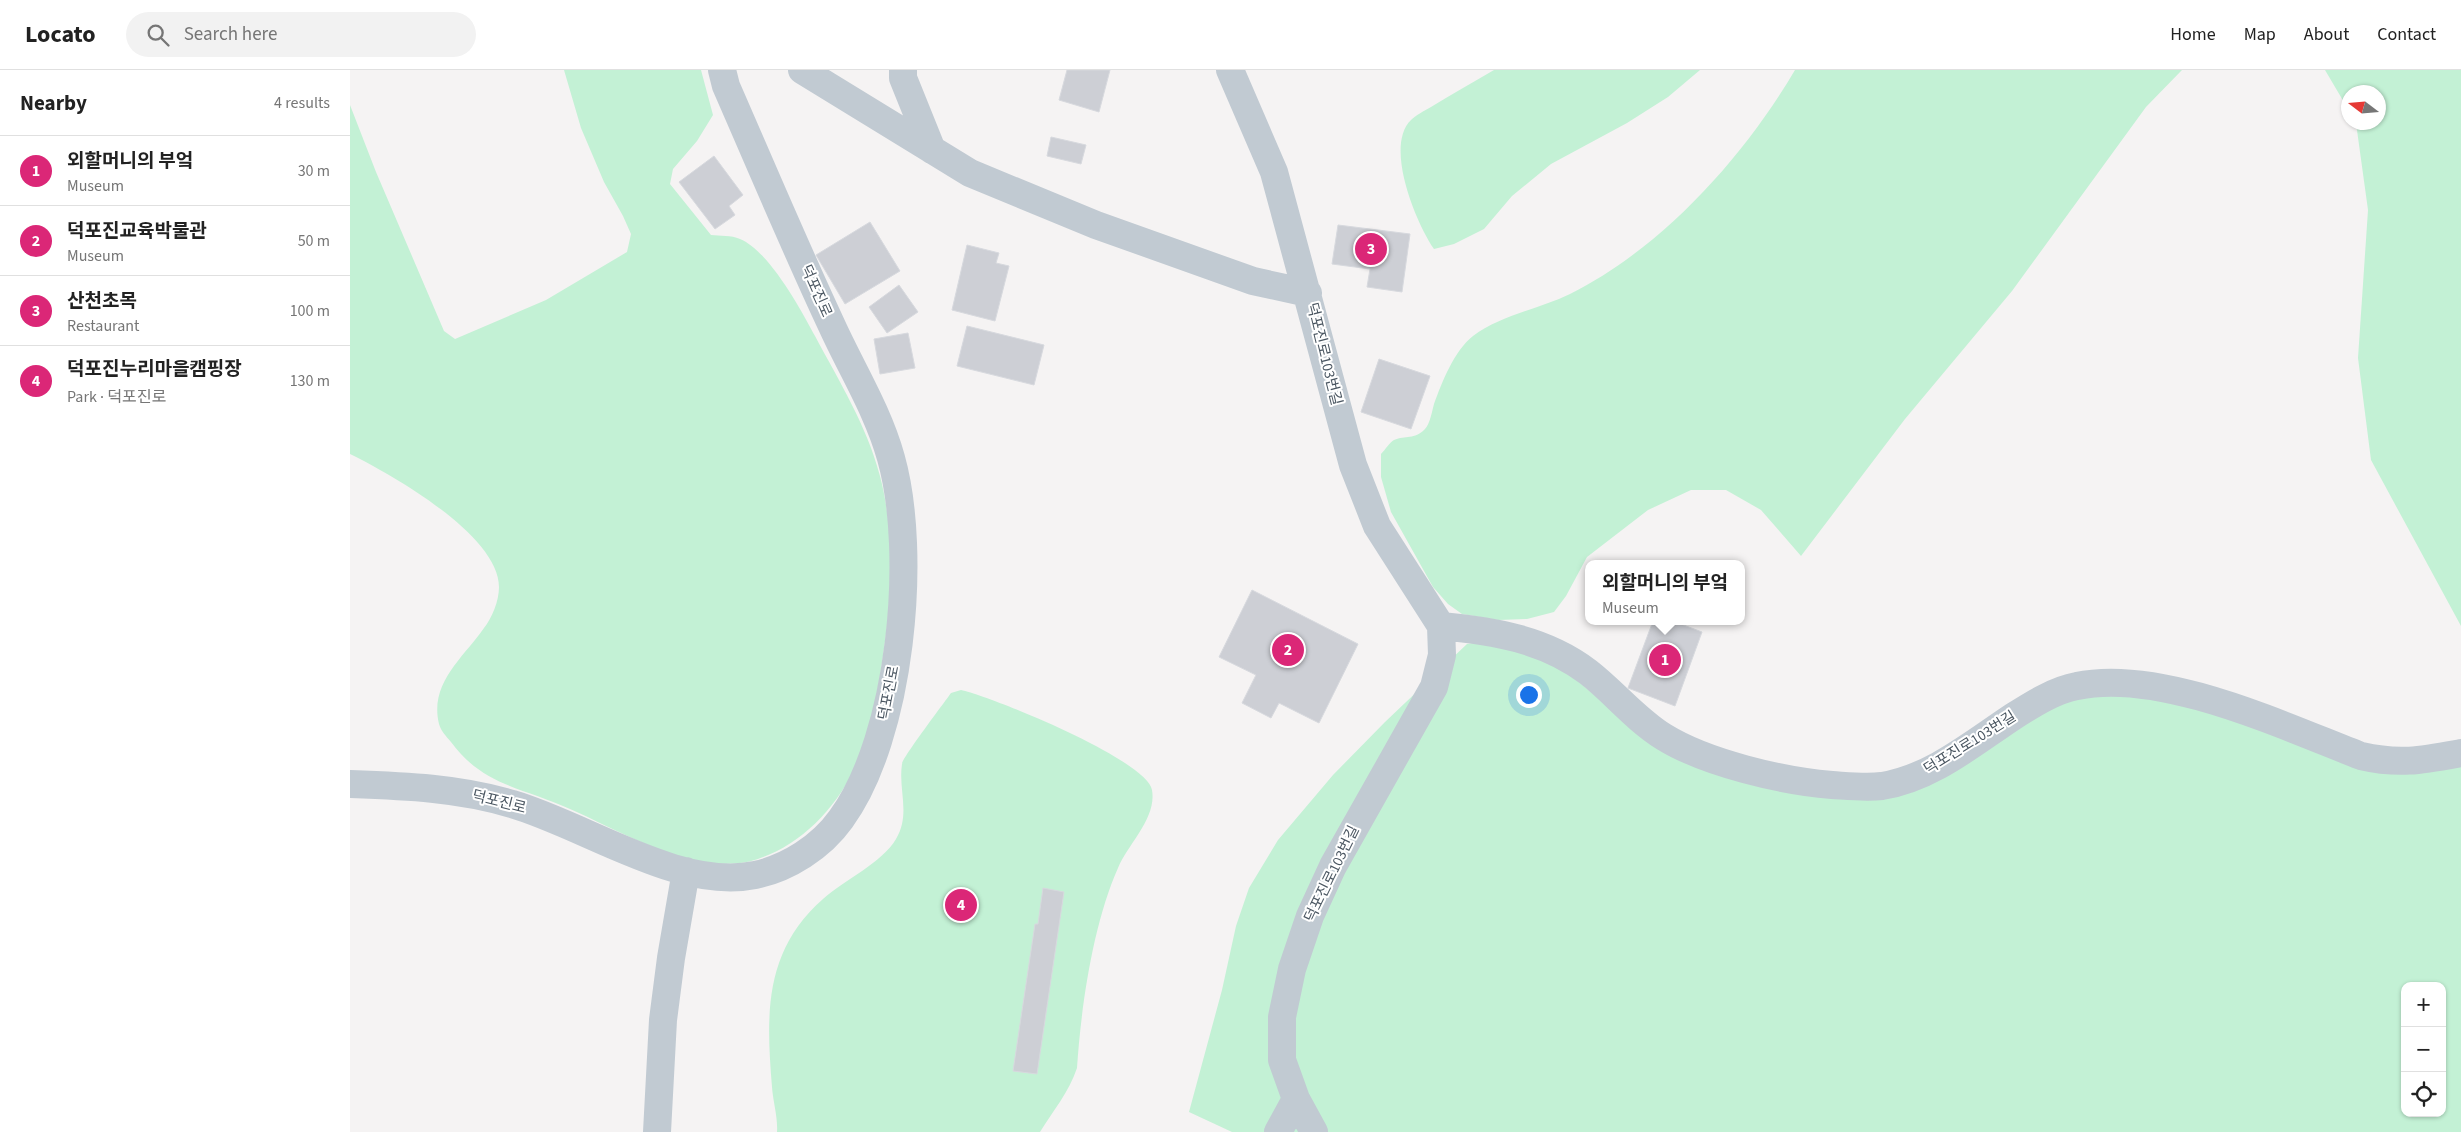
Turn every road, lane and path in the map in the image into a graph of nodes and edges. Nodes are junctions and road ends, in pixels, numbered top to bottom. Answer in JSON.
{"nodes":[{"id":1,"x":722,"y":70,"type":"edge"},
{"id":2,"x":802,"y":70,"type":"edge"},
{"id":3,"x":903,"y":70,"type":"edge"},
{"id":4,"x":1230,"y":70,"type":"edge"},
{"id":5,"x":932,"y":150,"type":"junction"},
{"id":6,"x":1308,"y":293,"type":"junction"},
{"id":7,"x":1441,"y":626,"type":"junction"},
{"id":8,"x":2461,"y":753,"type":"edge"},
{"id":9,"x":350,"y":784,"type":"edge"},
{"id":10,"x":686,"y":871,"type":"junction"},
{"id":11,"x":1296,"y":1099,"type":"junction"},
{"id":12,"x":656,"y":1132,"type":"edge"},
{"id":13,"x":1278,"y":1132,"type":"edge"},
{"id":14,"x":1314,"y":1132,"type":"edge"}],
"edges":[{"from":1,"to":10,"type":"street","name":"덕포진로"},
{"from":2,"to":5,"type":"street"},
{"from":3,"to":5,"type":"street"},
{"from":4,"to":6,"type":"street","name":"덕포진로103번길"},
{"from":5,"to":6,"type":"street"},
{"from":6,"to":7,"type":"street","name":"덕포진로103번길"},
{"from":7,"to":8,"type":"street","name":"덕포진로103번길"},
{"from":7,"to":11,"type":"street","name":"덕포진로103번길"},
{"from":9,"to":10,"type":"street","name":"덕포진로"},
{"from":10,"to":12,"type":"street"},
{"from":11,"to":13,"type":"street"},
{"from":11,"to":14,"type":"street","name":"덕포진로103번길"}]}
